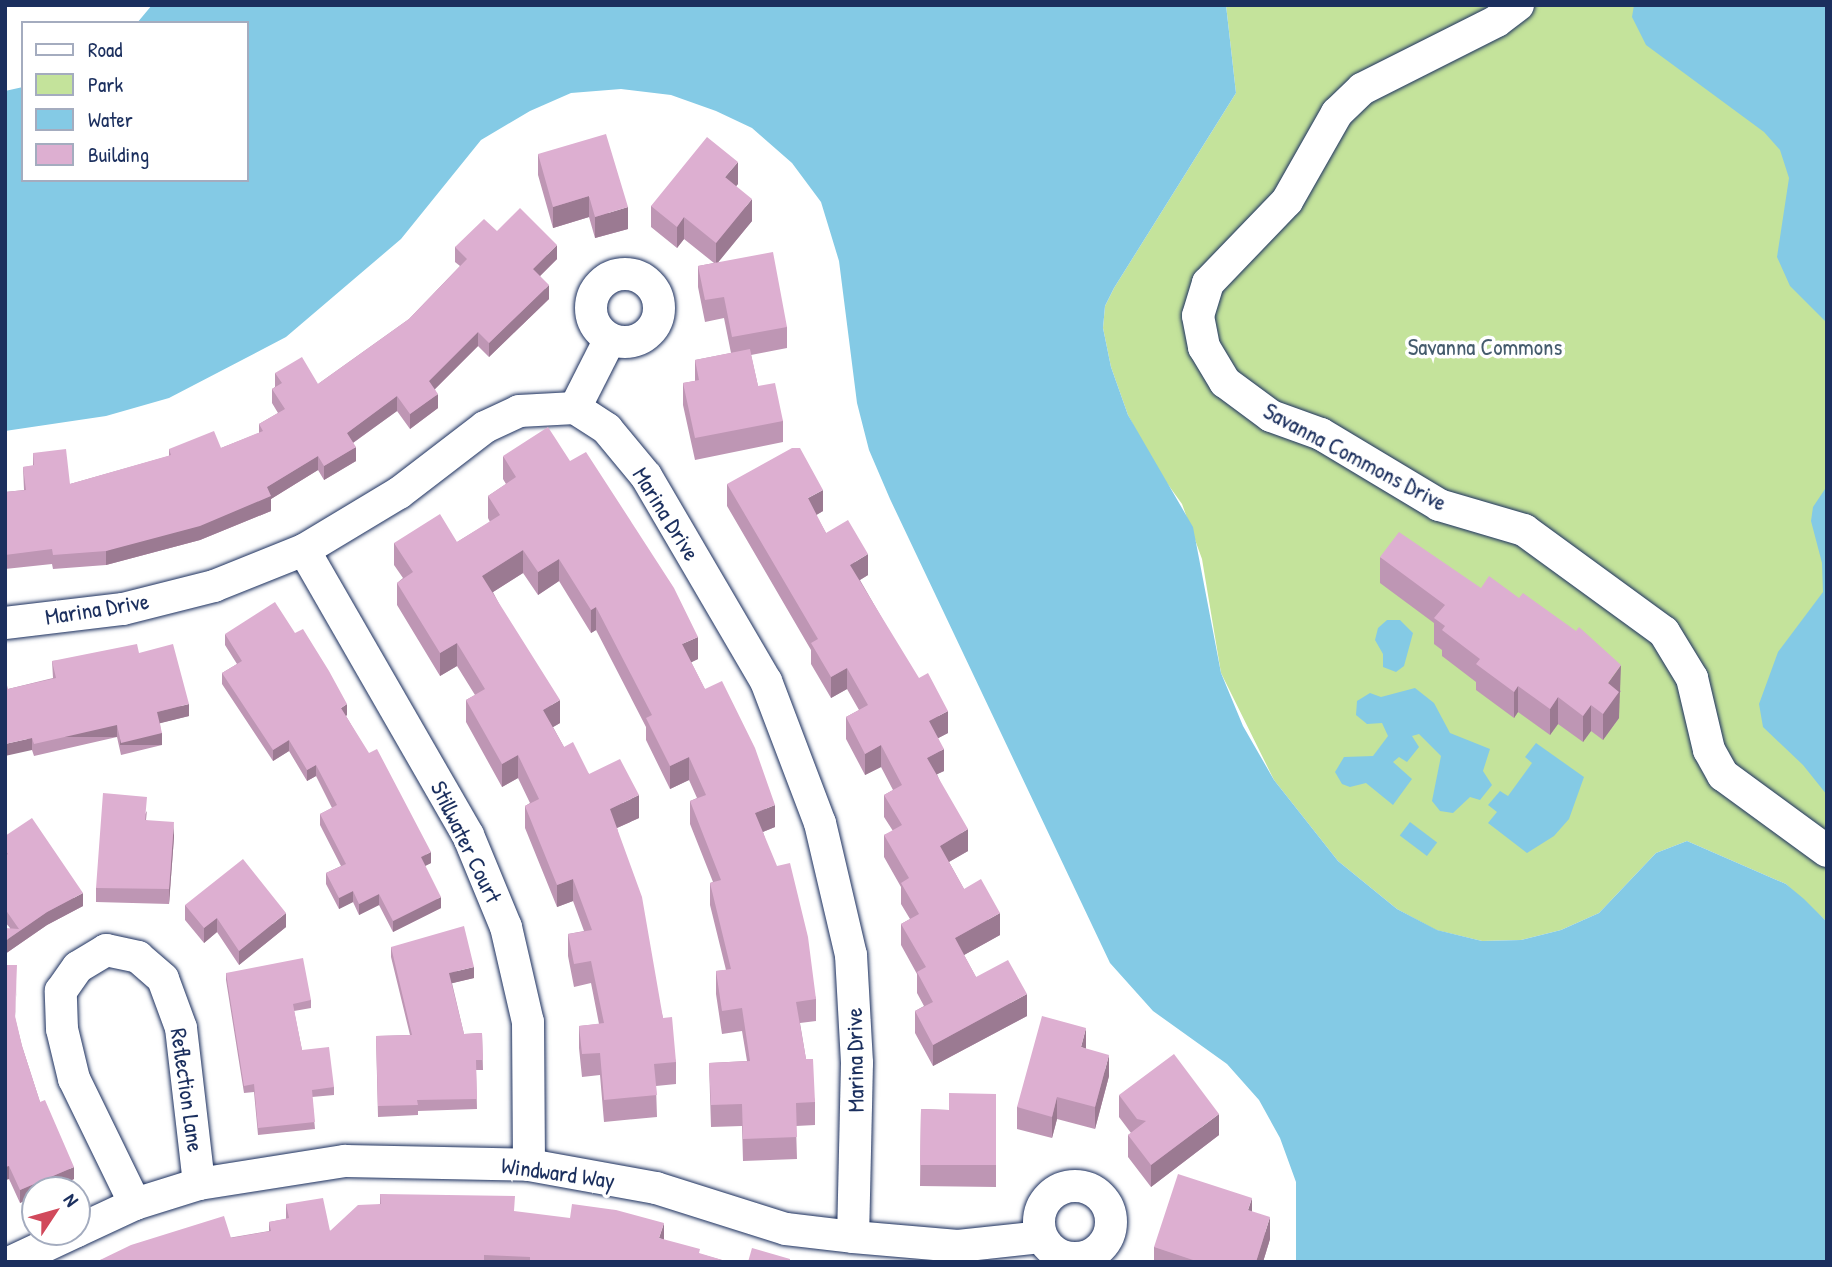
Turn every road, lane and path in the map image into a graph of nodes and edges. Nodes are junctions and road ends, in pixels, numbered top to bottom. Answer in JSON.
{"nodes":[{"id":1,"x":1518,"y":5,"type":"edge"},
{"id":2,"x":610,"y":339,"type":"dead end"},
{"id":3,"x":575,"y":408,"type":"junction"},
{"id":4,"x":304,"y":550,"type":"junction"},
{"id":5,"x":5,"y":623,"type":"edge"},
{"id":6,"x":1827,"y":851,"type":"edge"},
{"id":7,"x":529,"y":1165,"type":"junction"},
{"id":8,"x":199,"y":1184,"type":"junction"},
{"id":9,"x":135,"y":1204,"type":"junction"},
{"id":10,"x":91,"y":1225,"type":"edge"},
{"id":11,"x":853,"y":1237,"type":"junction"},
{"id":12,"x":1041,"y":1237,"type":"dead end"},
{"id":13,"x":46,"y":1246,"type":"edge"},
{"id":14,"x":11,"y":1262,"type":"edge"}],
"edges":[{"from":1,"to":6,"type":"street","name":"Savanna Commons Drive"},
{"from":2,"to":3,"type":"street"},
{"from":3,"to":4,"type":"street","name":"Marina Drive"},
{"from":3,"to":11,"type":"street","name":"Marina Drive"},
{"from":4,"to":5,"type":"street","name":"Marina Drive"},
{"from":4,"to":7,"type":"street","name":"Stillwater Court"},
{"from":7,"to":8,"type":"street","name":"Windward Way"},
{"from":7,"to":11,"type":"street","name":"Windward Way"},
{"from":8,"to":9,"type":"street","name":"Windward Way"},
{"from":8,"to":9,"type":"street","name":"Reflection Lane"},
{"from":9,"to":10,"type":"street","name":"Windward Way"},
{"from":11,"to":12,"type":"street","name":"Windward Way"},
{"from":13,"to":14,"type":"street","name":"Windward Way"}]}
